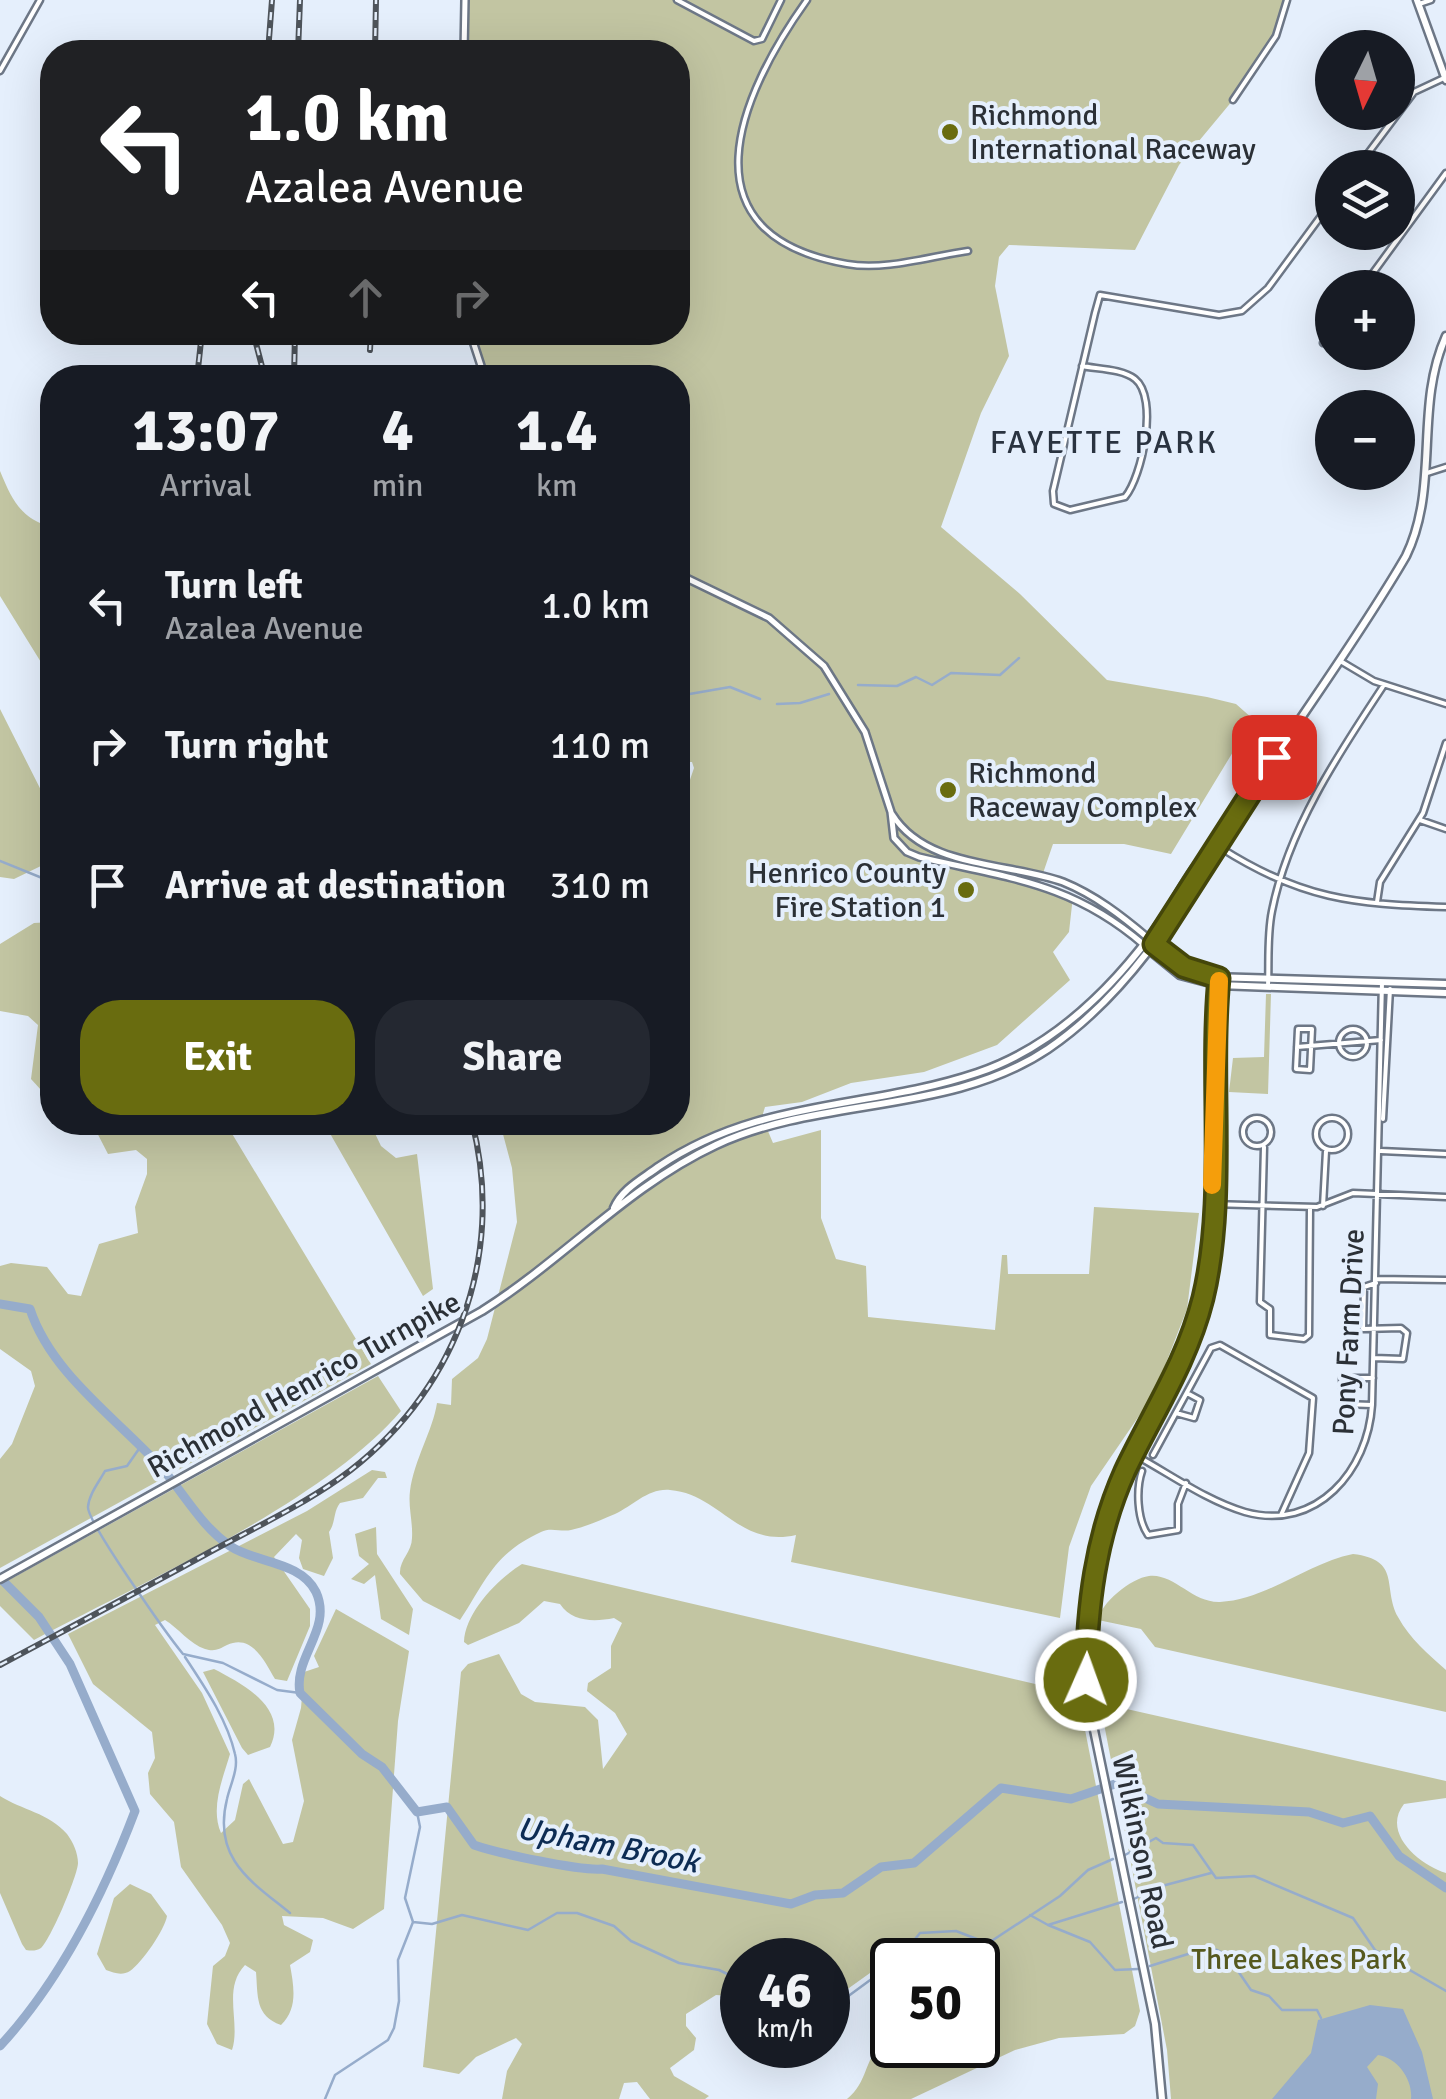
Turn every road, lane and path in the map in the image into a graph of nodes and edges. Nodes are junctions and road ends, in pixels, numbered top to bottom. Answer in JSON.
{"nodes":[{"id":1,"x":40,"y":0,"type":"edge"},
{"id":2,"x":465,"y":0,"type":"edge"},
{"id":3,"x":677,"y":0,"type":"edge"},
{"id":4,"x":781,"y":0,"type":"edge"},
{"id":5,"x":807,"y":0,"type":"edge"},
{"id":6,"x":1287,"y":0,"type":"edge"},
{"id":7,"x":1431,"y":0,"type":"edge"},
{"id":8,"x":1418,"y":2,"type":"edge"},
{"id":9,"x":464,"y":40,"type":"edge"},
{"id":10,"x":0,"y":71,"type":"edge"},
{"id":11,"x":1446,"y":78,"type":"edge"},
{"id":12,"x":1233,"y":100,"type":"dead end"},
{"id":13,"x":1370,"y":150,"type":"edge"},
{"id":14,"x":1446,"y":173,"type":"edge"},
{"id":15,"x":1315,"y":224,"type":"edge"},
{"id":16,"x":968,"y":251,"type":"dead end"},
{"id":17,"x":1375,"y":270,"type":"edge"},
{"id":18,"x":1446,"y":336,"type":"edge"},
{"id":19,"x":1082,"y":366,"type":"junction"},
{"id":20,"x":1446,"y":468,"type":"edge"},
{"id":21,"x":1425,"y":473,"type":"junction"},
{"id":22,"x":690,"y":580,"type":"edge"},
{"id":23,"x":1339,"y":659,"type":"junction"},
{"id":24,"x":1384,"y":685,"type":"junction"},
{"id":25,"x":1446,"y":704,"type":"edge"},
{"id":26,"x":1446,"y":744,"type":"edge"},
{"id":27,"x":891,"y":812,"type":"junction"},
{"id":28,"x":1420,"y":820,"type":"junction"},
{"id":29,"x":1446,"y":828,"type":"edge"},
{"id":30,"x":1216,"y":845,"type":"junction"},
{"id":31,"x":1282,"y":881,"type":"junction"},
{"id":32,"x":1377,"y":905,"type":"junction"},
{"id":33,"x":1446,"y":907,"type":"edge"},
{"id":34,"x":1149,"y":944,"type":"junction"},
{"id":35,"x":1219,"y":981,"type":"junction"},
{"id":36,"x":1268,"y":983,"type":"junction"},
{"id":37,"x":1446,"y":984,"type":"edge"},
{"id":38,"x":1386,"y":987,"type":"junction"},
{"id":39,"x":1446,"y":993,"type":"edge"},
{"id":40,"x":1364,"y":1040,"type":"junction"},
{"id":41,"x":1380,"y":1040,"type":"junction"},
{"id":42,"x":1388,"y":1041,"type":"junction"},
{"id":43,"x":1342,"y":1044,"type":"junction"},
{"id":44,"x":1297,"y":1047,"type":"junction"},
{"id":45,"x":1311,"y":1047,"type":"junction"},
{"id":46,"x":1382,"y":1124,"type":"junction"},
{"id":47,"x":1264,"y":1147,"type":"junction"},
{"id":48,"x":1326,"y":1149,"type":"junction"},
{"id":49,"x":1381,"y":1151,"type":"junction"},
{"id":50,"x":1446,"y":1154,"type":"edge"},
{"id":51,"x":1380,"y":1194,"type":"junction"},
{"id":52,"x":1446,"y":1196,"type":"edge"},
{"id":53,"x":1212,"y":1204,"type":"junction"},
{"id":54,"x":1263,"y":1206,"type":"junction"},
{"id":55,"x":1322,"y":1206,"type":"junction"},
{"id":56,"x":1310,"y":1208,"type":"junction"},
{"id":57,"x":1446,"y":1280,"type":"edge"},
{"id":58,"x":1376,"y":1281,"type":"junction"},
{"id":59,"x":1375,"y":1328,"type":"junction"},
{"id":60,"x":1374,"y":1358,"type":"junction"},
{"id":61,"x":1374,"y":1378,"type":"junction"},
{"id":62,"x":1187,"y":1393,"type":"junction"},
{"id":63,"x":1372,"y":1405,"type":"junction"},
{"id":64,"x":1176,"y":1413,"type":"junction"},
{"id":65,"x":1134,"y":1454,"type":"junction"},
{"id":66,"x":1153,"y":1455,"type":"dead end"},
{"id":67,"x":1142,"y":1471,"type":"dead end"},
{"id":68,"x":1186,"y":1483,"type":"junction"},
{"id":69,"x":1280,"y":1515,"type":"junction"},
{"id":70,"x":0,"y":1578,"type":"edge"},
{"id":71,"x":1162,"y":2099,"type":"edge"}],
"edges":[{"from":1,"to":10,"type":"street"},
{"from":2,"to":9,"type":"street"},
{"from":3,"to":4,"type":"street"},
{"from":5,"to":16,"type":"street"},
{"from":6,"to":12,"type":"street"},
{"from":7,"to":8,"type":"street"},
{"from":8,"to":11,"type":"main road"},
{"from":11,"to":13,"type":"street"},
{"from":14,"to":17,"type":"street"},
{"from":15,"to":19,"type":"street"},
{"from":18,"to":21,"type":"main road","name":"Richmond Henrico Turnpike"},
{"from":19,"to":19,"type":"street"},
{"from":20,"to":21,"type":"street"},
{"from":21,"to":23,"type":"main road","name":"Richmond Henrico Turnpike"},
{"from":22,"to":27,"type":"street"},
{"from":23,"to":24,"type":"street"},
{"from":23,"to":30,"type":"main road","name":"Richmond Henrico Turnpike"},
{"from":24,"to":25,"type":"street"},
{"from":24,"to":31,"type":"street"},
{"from":26,"to":28,"type":"street"},
{"from":27,"to":34,"type":"street"},
{"from":27,"to":34,"type":"street"},
{"from":28,"to":29,"type":"street"},
{"from":28,"to":32,"type":"street"},
{"from":30,"to":31,"type":"street"},
{"from":30,"to":34,"type":"main road","name":"Richmond Henrico Turnpike"},
{"from":31,"to":32,"type":"street"},
{"from":31,"to":36,"type":"street"},
{"from":32,"to":33,"type":"street"},
{"from":34,"to":35,"type":"main road"},
{"from":34,"to":70,"type":"main road","name":"Richmond Henrico Turnpike"},
{"from":35,"to":36,"type":"main road"},
{"from":35,"to":53,"type":"main road","name":"Wilkinson Road"},
{"from":36,"to":38,"type":"main road"},
{"from":37,"to":38,"type":"main road"},
{"from":38,"to":39,"type":"main road"},
{"from":38,"to":41,"type":"street","name":"Pony Farm Drive"},
{"from":38,"to":42,"type":"street","name":"Pony Farm Drive"},
{"from":40,"to":41,"type":"street"},
{"from":40,"to":43,"type":"street"},
{"from":40,"to":43,"type":"street"},
{"from":40,"to":43,"type":"street"},
{"from":41,"to":42,"type":"street"},
{"from":41,"to":46,"type":"street","name":"Pony Farm Drive"},
{"from":42,"to":46,"type":"street","name":"Pony Farm Drive"},
{"from":43,"to":45,"type":"street"},
{"from":44,"to":45,"type":"street"},
{"from":44,"to":45,"type":"street"},
{"from":44,"to":45,"type":"street"},
{"from":46,"to":49,"type":"street","name":"Pony Farm Drive"},
{"from":47,"to":47,"type":"street"},
{"from":47,"to":54,"type":"street"},
{"from":48,"to":48,"type":"street"},
{"from":48,"to":55,"type":"street"},
{"from":49,"to":50,"type":"street"},
{"from":49,"to":51,"type":"street","name":"Pony Farm Drive"},
{"from":51,"to":52,"type":"street"},
{"from":51,"to":55,"type":"street"},
{"from":51,"to":58,"type":"street","name":"Pony Farm Drive"},
{"from":53,"to":54,"type":"street"},
{"from":53,"to":65,"type":"main road","name":"Wilkinson Road"},
{"from":54,"to":56,"type":"street"},
{"from":54,"to":56,"type":"street"},
{"from":55,"to":56,"type":"street"},
{"from":57,"to":58,"type":"street"},
{"from":58,"to":59,"type":"street","name":"Pony Farm Drive"},
{"from":58,"to":59,"type":"street"},
{"from":59,"to":60,"type":"street","name":"Pony Farm Drive"},
{"from":59,"to":60,"type":"street"},
{"from":60,"to":61,"type":"street","name":"Pony Farm Drive"},
{"from":61,"to":63,"type":"street","name":"Pony Farm Drive"},
{"from":61,"to":63,"type":"street"},
{"from":62,"to":64,"type":"street"},
{"from":62,"to":64,"type":"street"},
{"from":62,"to":69,"type":"street"},
{"from":63,"to":69,"type":"street","name":"Pony Farm Drive"},
{"from":64,"to":66,"type":"street"},
{"from":65,"to":68,"type":"street"},
{"from":65,"to":71,"type":"main road","name":"Wilkinson Road"},
{"from":67,"to":68,"type":"street"},
{"from":68,"to":69,"type":"street"}]}
